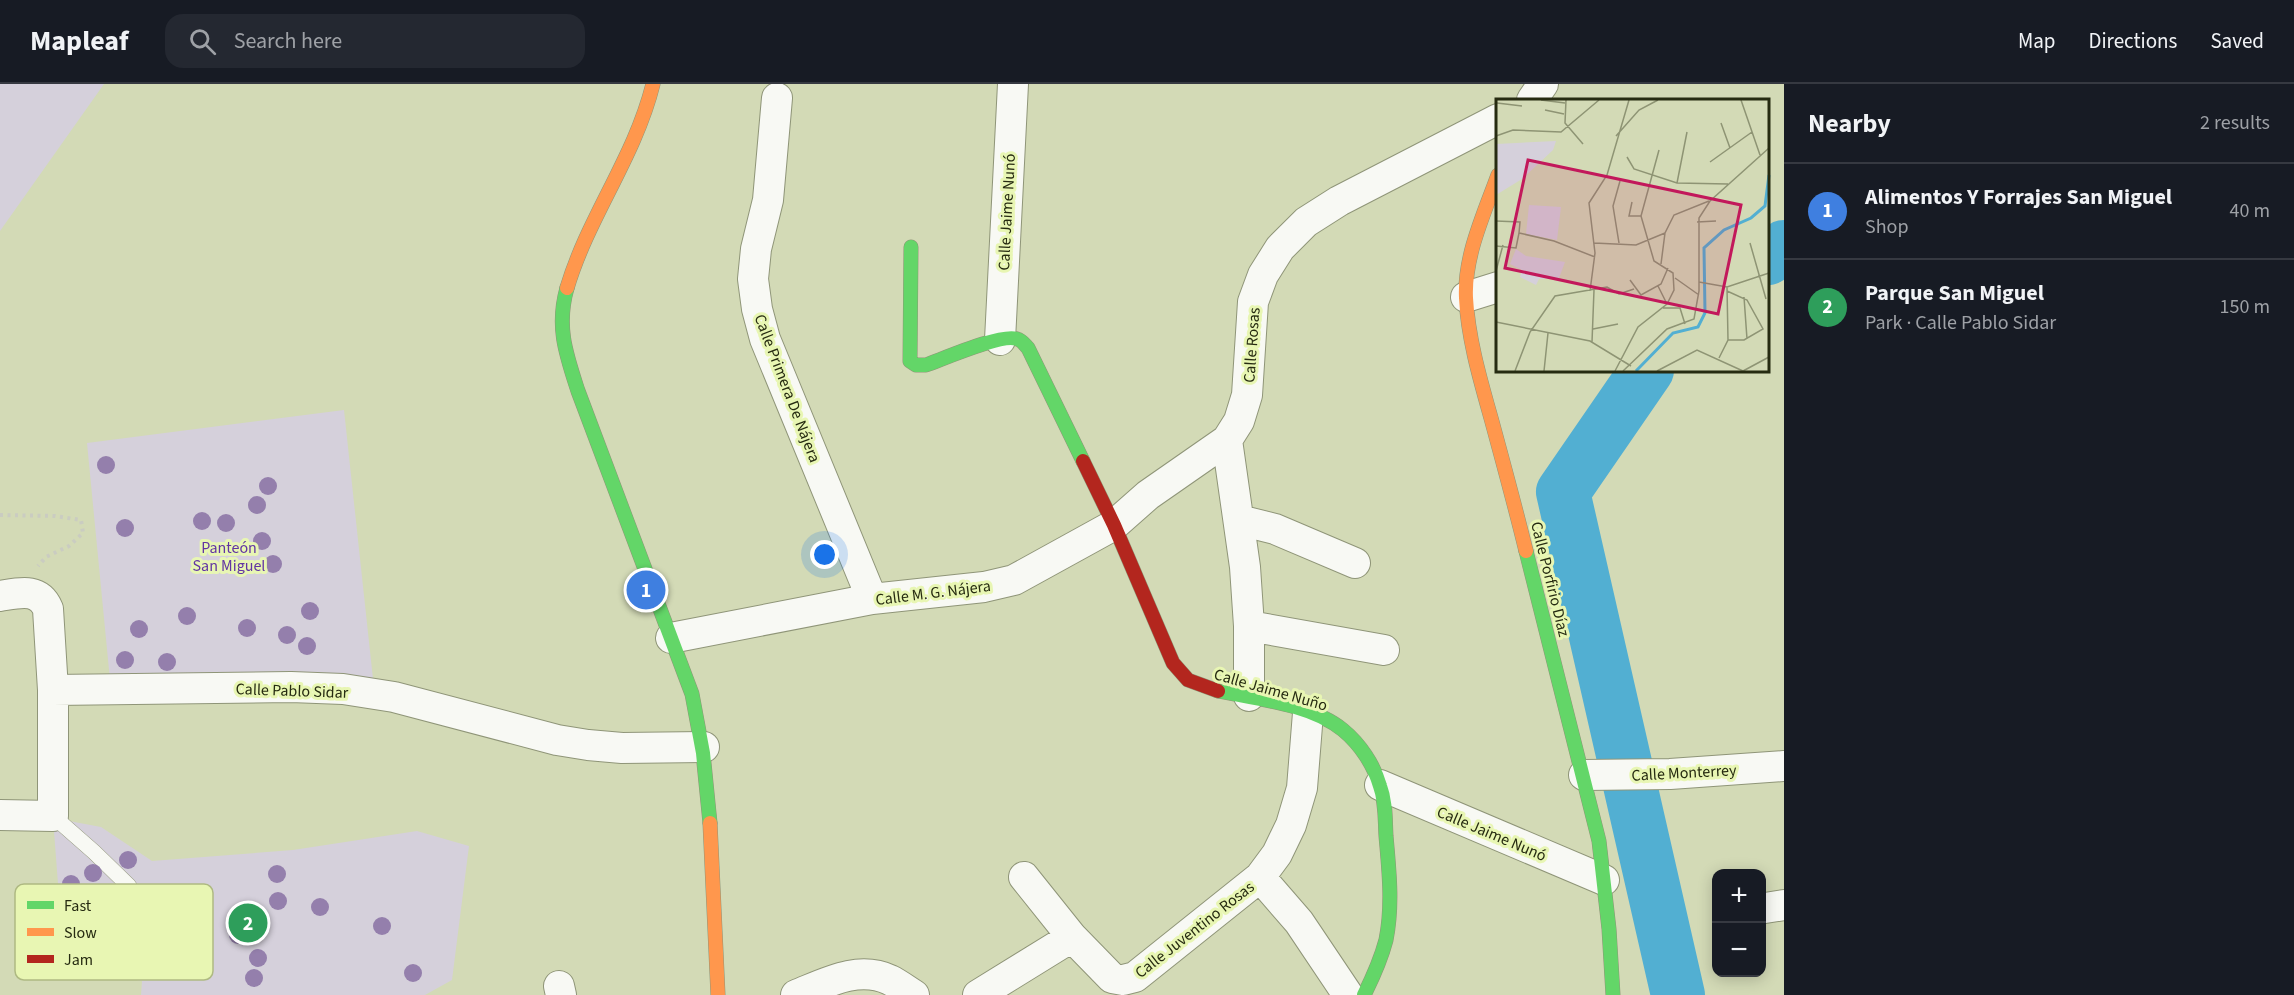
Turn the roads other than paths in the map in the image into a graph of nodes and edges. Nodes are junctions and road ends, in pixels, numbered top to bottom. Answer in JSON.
{"nodes":[{"id":1,"x":653,"y":84,"type":"edge"},
{"id":2,"x":1013,"y":84,"type":"edge"},
{"id":3,"x":1543,"y":84,"type":"edge"},
{"id":4,"x":777,"y":98,"type":"dead end"},
{"id":5,"x":1533,"y":99,"type":"edge"},
{"id":6,"x":1496,"y":120,"type":"edge"},
{"id":7,"x":1496,"y":178,"type":"edge"},
{"id":8,"x":911,"y":247,"type":"dead end"},
{"id":9,"x":1496,"y":287,"type":"edge"},
{"id":10,"x":1466,"y":297,"type":"junction"},
{"id":11,"x":999,"y":340,"type":"junction"},
{"id":12,"x":1227,"y":440,"type":"junction"},
{"id":13,"x":1239,"y":520,"type":"junction"},
{"id":14,"x":1114,"y":525,"type":"junction"},
{"id":15,"x":1355,"y":563,"type":"dead end"},
{"id":16,"x":7,"y":595,"type":"edge"},
{"id":17,"x":872,"y":599,"type":"junction"},
{"id":18,"x":1249,"y":626,"type":"junction"},
{"id":19,"x":671,"y":638,"type":"junction"},
{"id":20,"x":1384,"y":650,"type":"dead end"},
{"id":21,"x":53,"y":690,"type":"junction"},
{"id":22,"x":1249,"y":696,"type":"junction"},
{"id":23,"x":1308,"y":713,"type":"junction"},
{"id":24,"x":704,"y":747,"type":"junction"},
{"id":25,"x":1784,"y":766,"type":"edge"},
{"id":26,"x":1584,"y":775,"type":"junction"},
{"id":27,"x":1380,"y":785,"type":"junction"},
{"id":28,"x":0,"y":815,"type":"edge"},
{"id":29,"x":53,"y":816,"type":"junction"},
{"id":30,"x":1024,"y":877,"type":"dead end"},
{"id":31,"x":1260,"y":877,"type":"junction"},
{"id":32,"x":1604,"y":880,"type":"junction"},
{"id":33,"x":127,"y":884,"type":"edge"},
{"id":34,"x":1072,"y":937,"type":"junction"},
{"id":35,"x":718,"y":995,"type":"edge"},
{"id":36,"x":796,"y":995,"type":"edge"},
{"id":37,"x":914,"y":995,"type":"edge"},
{"id":38,"x":978,"y":995,"type":"edge"},
{"id":39,"x":1348,"y":995,"type":"edge"},
{"id":40,"x":1364,"y":995,"type":"edge"},
{"id":41,"x":1613,"y":995,"type":"edge"}],
"edges":[{"from":1,"to":19,"type":"street"},
{"from":2,"to":11,"type":"street","name":"Calle Jaime Nunó"},
{"from":3,"to":5,"type":"street"},
{"from":4,"to":17,"type":"street","name":"Calle Primera De Nájera"},
{"from":6,"to":12,"type":"street","name":"Calle Rosas"},
{"from":7,"to":10,"type":"street","name":"Calle Porfirio Díaz"},
{"from":8,"to":11,"type":"street"},
{"from":9,"to":10,"type":"street"},
{"from":10,"to":26,"type":"street","name":"Calle Porfirio Díaz"},
{"from":11,"to":14,"type":"street","name":"Calle Jaime Nuño"},
{"from":12,"to":13,"type":"street"},
{"from":12,"to":14,"type":"street","name":"Calle M. G. Nájera"},
{"from":13,"to":15,"type":"street"},
{"from":13,"to":18,"type":"street"},
{"from":14,"to":17,"type":"street","name":"Calle M. G. Nájera"},
{"from":14,"to":22,"type":"street","name":"Calle Jaime Nuño"},
{"from":16,"to":21,"type":"street"},
{"from":17,"to":19,"type":"street","name":"Calle M. G. Nájera"},
{"from":18,"to":20,"type":"street"},
{"from":18,"to":22,"type":"street"},
{"from":19,"to":24,"type":"street"},
{"from":21,"to":24,"type":"street","name":"Calle Pablo Sidar"},
{"from":21,"to":29,"type":"street"},
{"from":22,"to":23,"type":"street","name":"Calle Jaime Nuño"},
{"from":23,"to":27,"type":"street","name":"Calle Jaime Nuño"},
{"from":23,"to":31,"type":"street","name":"Calle Juventino Rosas"},
{"from":24,"to":35,"type":"street"},
{"from":25,"to":26,"type":"street","name":"Calle Monterrey"},
{"from":26,"to":32,"type":"street","name":"Calle Porfirio Díaz"},
{"from":27,"to":32,"type":"street","name":"Calle Jaime Nunó"},
{"from":27,"to":40,"type":"street","name":"Calle Jaime Nuño"},
{"from":28,"to":29,"type":"street"},
{"from":29,"to":33,"type":"lane"},
{"from":30,"to":34,"type":"street","name":"Calle Juventino Rosas"},
{"from":31,"to":34,"type":"street","name":"Calle Juventino Rosas"},
{"from":31,"to":39,"type":"street","name":"Calle Juventino Rosas"},
{"from":32,"to":41,"type":"street","name":"Calle Porfirio Díaz"},
{"from":34,"to":38,"type":"street"},
{"from":36,"to":37,"type":"street"}]}
